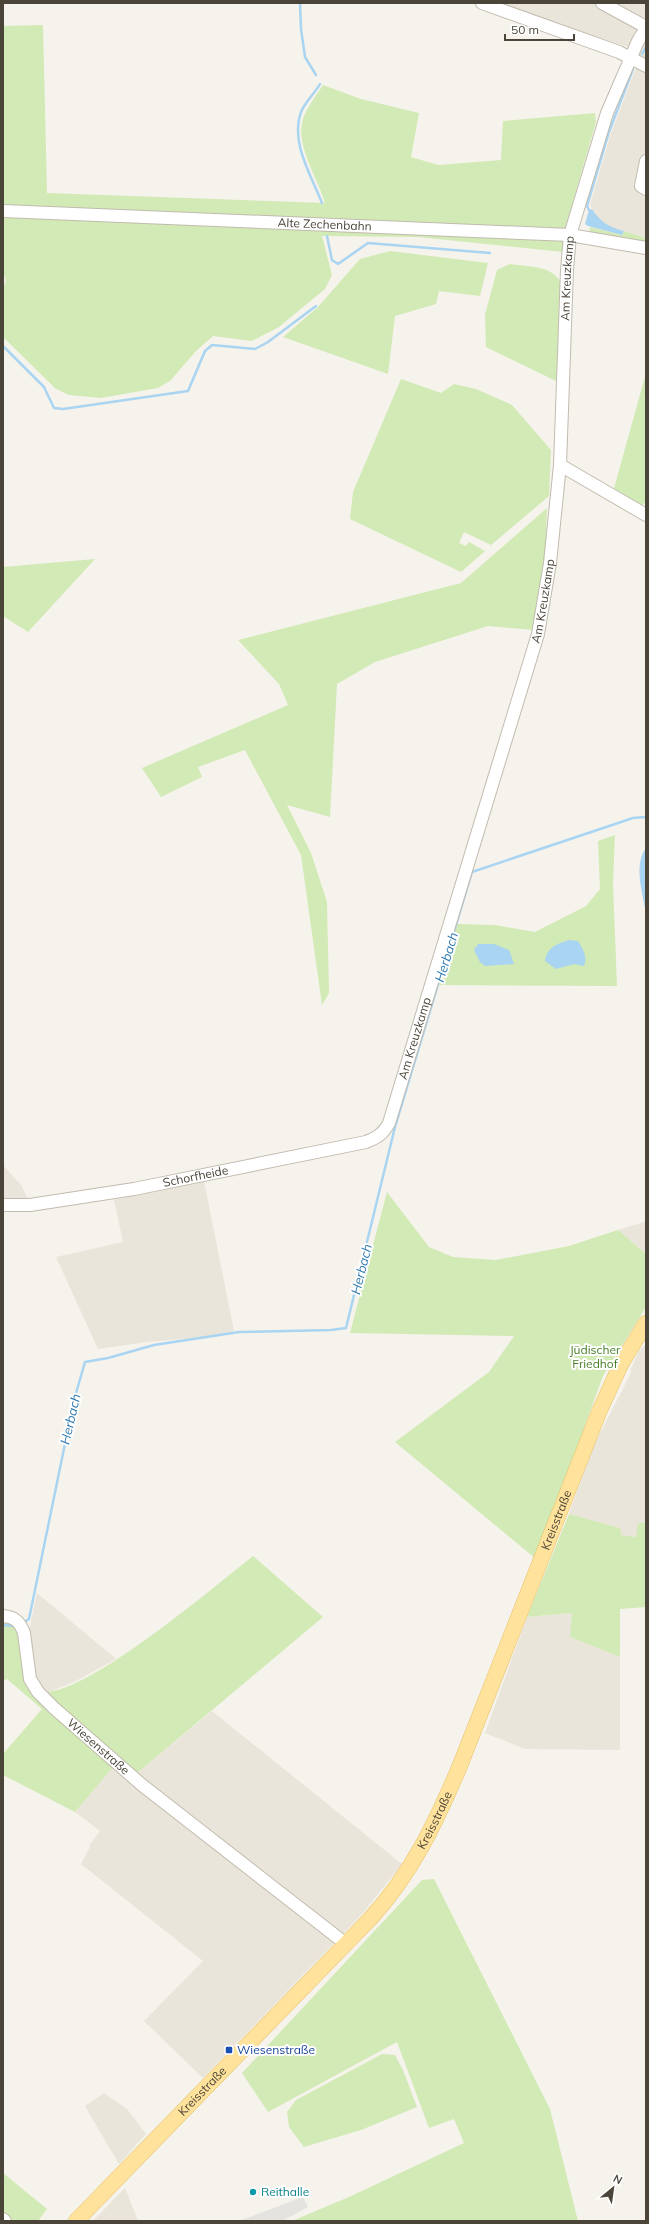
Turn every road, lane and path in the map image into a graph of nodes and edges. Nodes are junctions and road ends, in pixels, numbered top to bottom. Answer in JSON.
{"nodes":[{"id":1,"x":482,"y":3,"type":"edge"},
{"id":2,"x":602,"y":3,"type":"edge"},
{"id":3,"x":646,"y":28,"type":"edge"},
{"id":4,"x":631,"y":58,"type":"junction"},
{"id":5,"x":646,"y":66,"type":"edge"},
{"id":6,"x":646,"y":161,"type":"edge"},
{"id":7,"x":646,"y":189,"type":"edge"},
{"id":8,"x":3,"y":211,"type":"edge"},
{"id":9,"x":570,"y":235,"type":"junction"},
{"id":10,"x":646,"y":248,"type":"edge"},
{"id":11,"x":560,"y":465,"type":"junction"},
{"id":12,"x":646,"y":515,"type":"edge"},
{"id":13,"x":384,"y":1133,"type":"joint"},
{"id":14,"x":3,"y":1205,"type":"edge"},
{"id":15,"x":644,"y":1331,"type":"edge"},
{"id":16,"x":3,"y":1616,"type":"edge"},
{"id":17,"x":346,"y":1944,"type":"junction"},
{"id":18,"x":76,"y":2221,"type":"edge"}],
"edges":[{"from":1,"to":4,"type":"street"},
{"from":2,"to":3,"type":"street"},
{"from":3,"to":4,"type":"street","name":"Am Kreuzkamp"},
{"from":4,"to":5,"type":"street"},
{"from":4,"to":9,"type":"street","name":"Am Kreuzkamp"},
{"from":6,"to":7,"type":"street"},
{"from":8,"to":9,"type":"street","name":"Alte Zechenbahn"},
{"from":9,"to":10,"type":"street","name":"Alte Zechenbahn"},
{"from":9,"to":11,"type":"street","name":"Am Kreuzkamp"},
{"from":11,"to":12,"type":"street"},
{"from":11,"to":13,"type":"street","name":"Am Kreuzkamp"},
{"from":13,"to":14,"type":"street","name":"Schorfheide"},
{"from":15,"to":17,"type":"main road","name":"Kreisstraße"},
{"from":16,"to":17,"type":"street","name":"Wiesenstraße"},
{"from":17,"to":18,"type":"main road","name":"Kreisstraße"}]}
